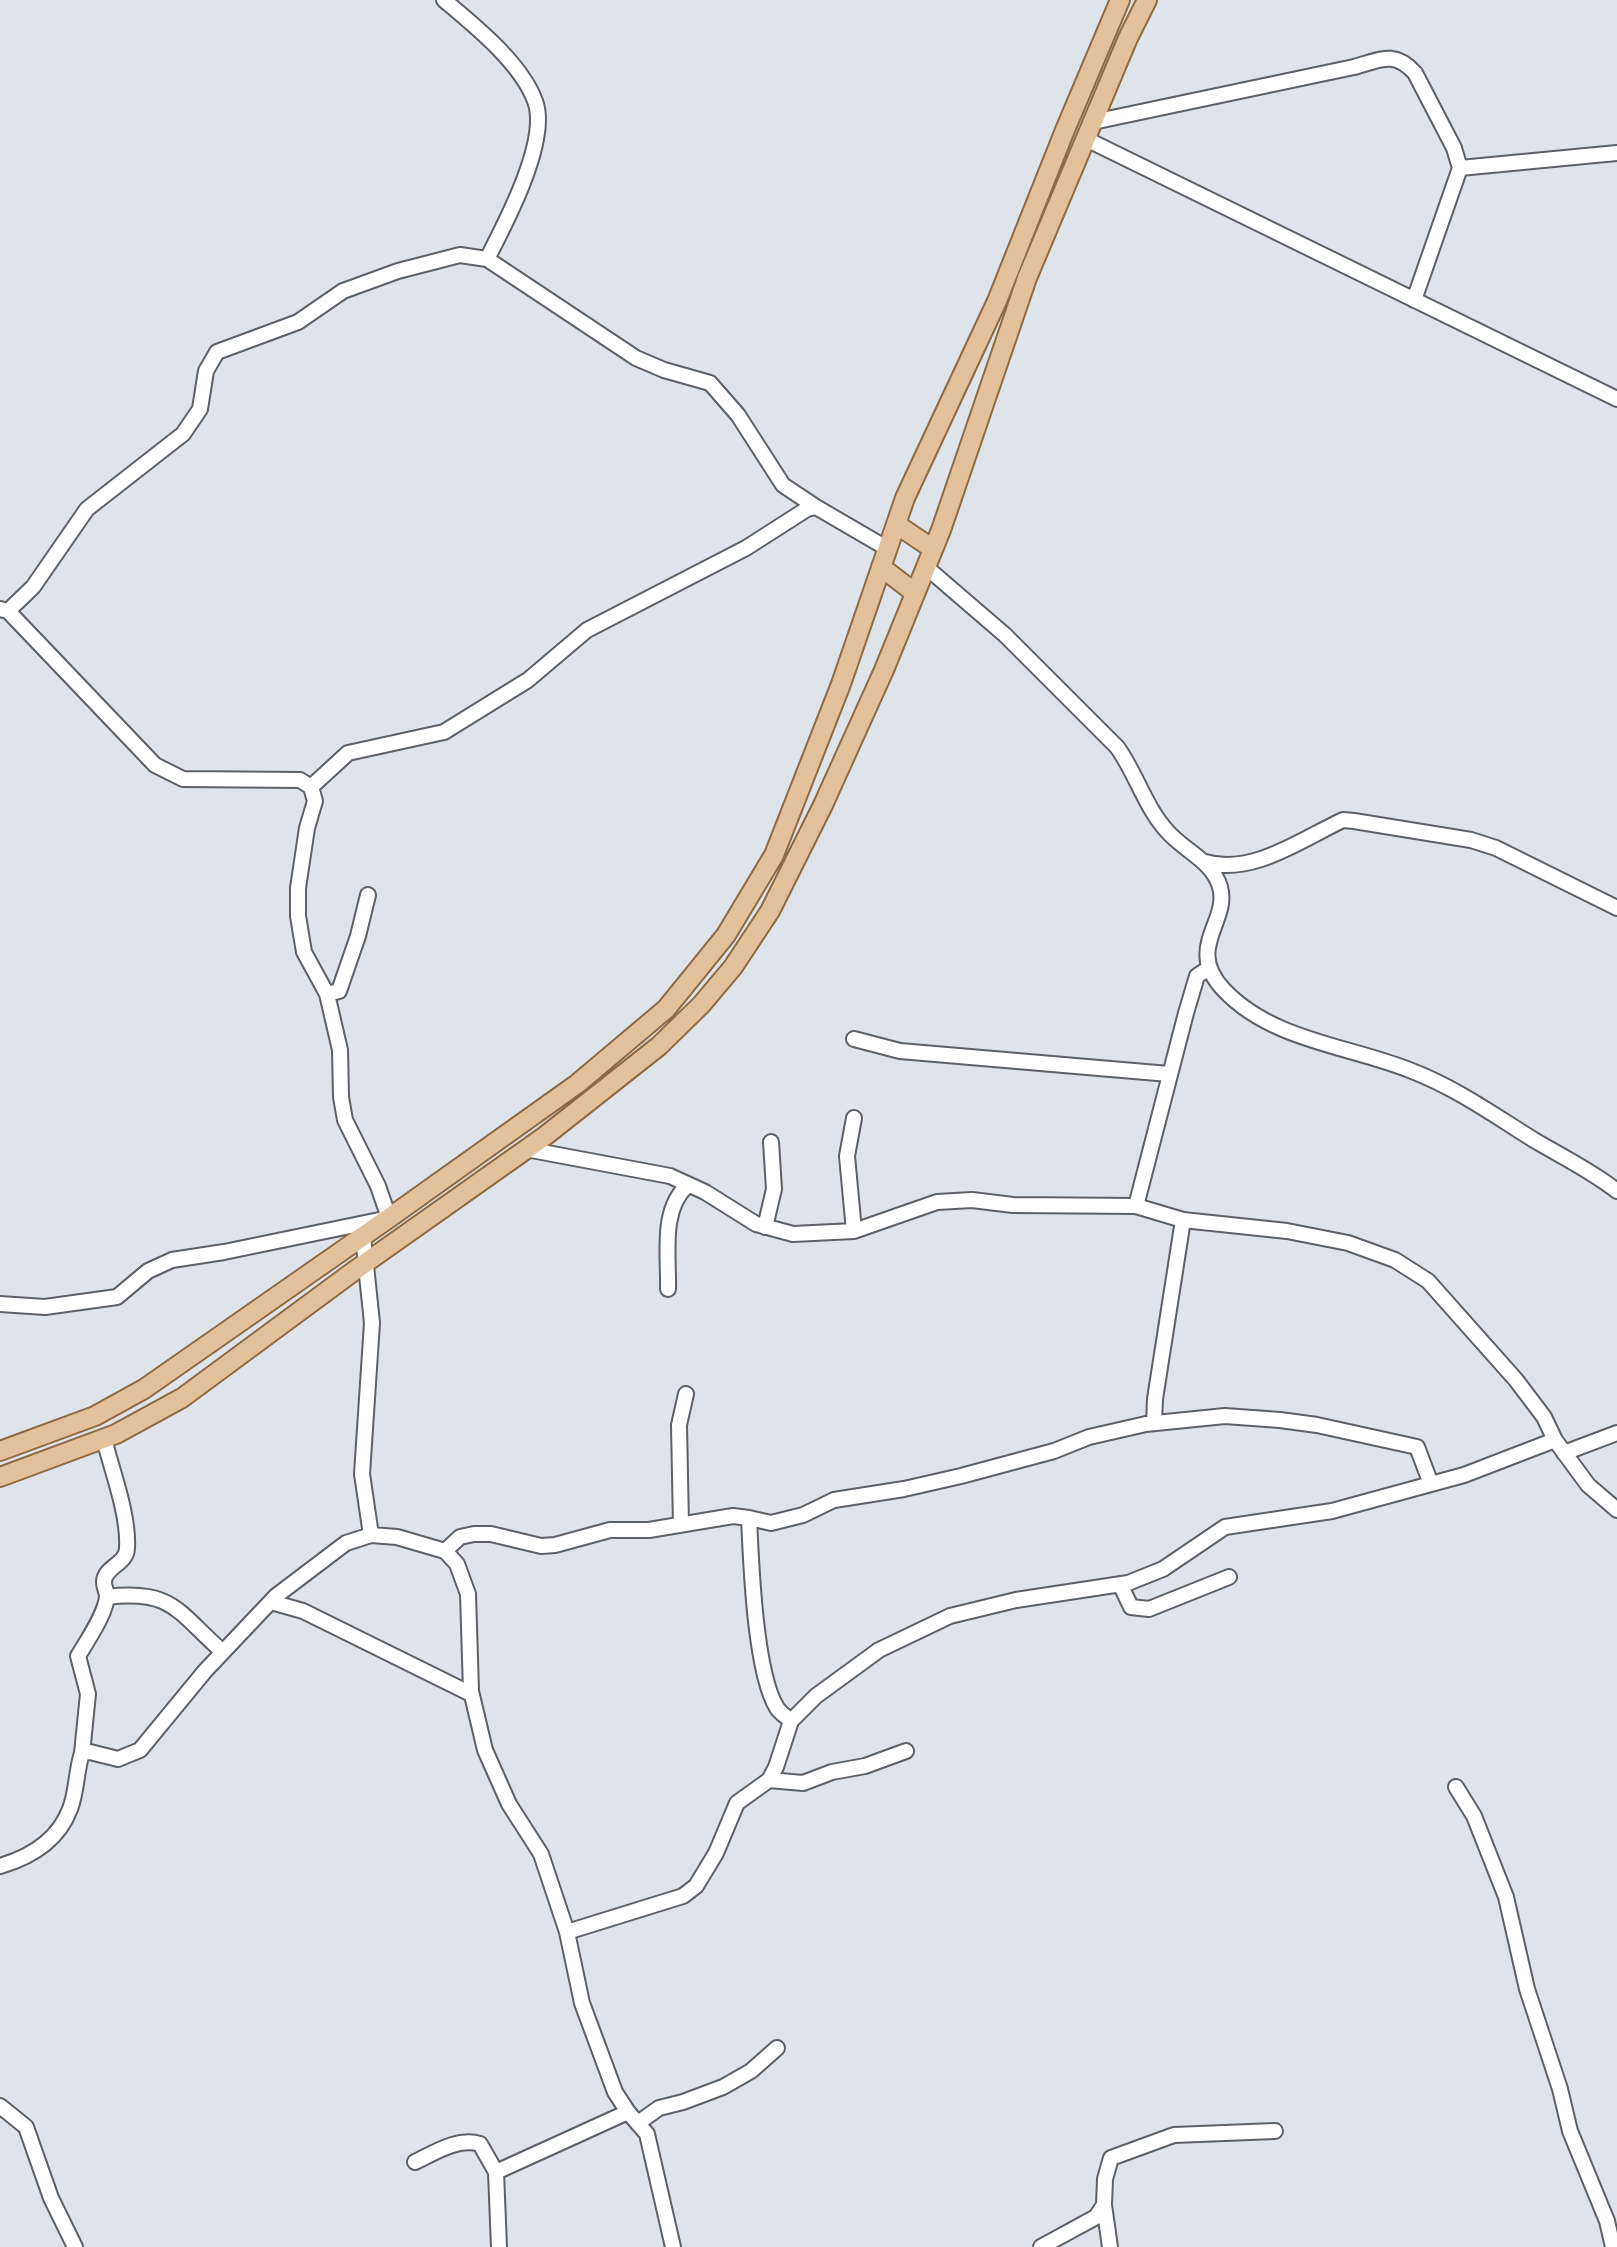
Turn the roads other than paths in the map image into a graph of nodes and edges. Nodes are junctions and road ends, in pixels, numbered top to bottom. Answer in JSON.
{"nodes":[{"id":1,"x":444,"y":0,"type":"edge"},
{"id":2,"x":1120,"y":0,"type":"edge"},
{"id":3,"x":1147,"y":0,"type":"edge"},
{"id":4,"x":1089,"y":130,"type":"junction"},
{"id":5,"x":1617,"y":153,"type":"edge"},
{"id":6,"x":1460,"y":168,"type":"junction"},
{"id":7,"x":487,"y":259,"type":"junction"},
{"id":8,"x":1414,"y":300,"type":"junction"},
{"id":9,"x":1617,"y":399,"type":"edge"},
{"id":10,"x":816,"y":507,"type":"junction"},
{"id":11,"x":896,"y":524,"type":"junction"},
{"id":12,"x":888,"y":549,"type":"junction"},
{"id":13,"x":933,"y":549,"type":"junction"},
{"id":14,"x":881,"y":567,"type":"junction"},
{"id":15,"x":926,"y":567,"type":"junction"},
{"id":16,"x":915,"y":593,"type":"junction"},
{"id":17,"x":4,"y":610,"type":"edge"},
{"id":18,"x":311,"y":787,"type":"junction"},
{"id":19,"x":1205,"y":862,"type":"junction"},
{"id":20,"x":368,"y":895,"type":"dead end"},
{"id":21,"x":1617,"y":908,"type":"edge"},
{"id":22,"x":1209,"y":968,"type":"junction"},
{"id":23,"x":327,"y":994,"type":"junction"},
{"id":24,"x":854,"y":1039,"type":"dead end"},
{"id":25,"x":1169,"y":1074,"type":"junction"},
{"id":26,"x":854,"y":1118,"type":"dead end"},
{"id":27,"x":771,"y":1142,"type":"dead end"},
{"id":28,"x":526,"y":1149,"type":"junction"},
{"id":29,"x":688,"y":1185,"type":"junction"},
{"id":30,"x":1617,"y":1191,"type":"edge"},
{"id":31,"x":1136,"y":1206,"type":"junction"},
{"id":32,"x":389,"y":1218,"type":"junction"},
{"id":33,"x":1183,"y":1220,"type":"junction"},
{"id":34,"x":765,"y":1227,"type":"junction"},
{"id":35,"x":854,"y":1231,"type":"junction"},
{"id":36,"x":363,"y":1237,"type":"junction"},
{"id":37,"x":366,"y":1262,"type":"junction"},
{"id":38,"x":668,"y":1289,"type":"dead end"},
{"id":39,"x":0,"y":1304,"type":"edge"},
{"id":40,"x":686,"y":1394,"type":"dead end"},
{"id":41,"x":1154,"y":1423,"type":"junction"},
{"id":42,"x":1617,"y":1433,"type":"edge"},
{"id":43,"x":104,"y":1439,"type":"junction"},
{"id":44,"x":1555,"y":1440,"type":"junction"},
{"id":45,"x":0,"y":1451,"type":"edge"},
{"id":46,"x":1564,"y":1453,"type":"junction"},
{"id":47,"x":0,"y":1477,"type":"edge"},
{"id":48,"x":1431,"y":1484,"type":"junction"},
{"id":49,"x":1617,"y":1510,"type":"edge"},
{"id":50,"x":749,"y":1518,"type":"junction"},
{"id":51,"x":681,"y":1525,"type":"junction"},
{"id":52,"x":371,"y":1535,"type":"junction"},
{"id":53,"x":445,"y":1551,"type":"junction"},
{"id":54,"x":1229,"y":1577,"type":"dead end"},
{"id":55,"x":1120,"y":1584,"type":"junction"},
{"id":56,"x":107,"y":1597,"type":"junction"},
{"id":57,"x":271,"y":1602,"type":"junction"},
{"id":58,"x":223,"y":1652,"type":"junction"},
{"id":59,"x":471,"y":1694,"type":"junction"},
{"id":60,"x":791,"y":1721,"type":"junction"},
{"id":61,"x":906,"y":1751,"type":"dead end"},
{"id":62,"x":82,"y":1753,"type":"junction"},
{"id":63,"x":769,"y":1780,"type":"junction"},
{"id":64,"x":1456,"y":1787,"type":"dead end"},
{"id":65,"x":0,"y":1866,"type":"edge"},
{"id":66,"x":567,"y":1932,"type":"junction"},
{"id":67,"x":777,"y":2048,"type":"dead end"},
{"id":68,"x":0,"y":2106,"type":"edge"},
{"id":69,"x":633,"y":2118,"type":"junction"},
{"id":70,"x":1275,"y":2131,"type":"dead end"},
{"id":71,"x":415,"y":2162,"type":"dead end"},
{"id":72,"x":496,"y":2172,"type":"junction"},
{"id":73,"x":1104,"y":2205,"type":"junction"},
{"id":74,"x":75,"y":2247,"type":"edge"},
{"id":75,"x":499,"y":2247,"type":"edge"},
{"id":76,"x":673,"y":2247,"type":"edge"},
{"id":77,"x":1041,"y":2247,"type":"edge"},
{"id":78,"x":1110,"y":2247,"type":"edge"},
{"id":79,"x":1613,"y":2247,"type":"edge"}],
"edges":[{"from":1,"to":7,"type":"street"},
{"from":2,"to":11,"type":"main road"},
{"from":3,"to":4,"type":"main road"},
{"from":4,"to":6,"type":"street"},
{"from":4,"to":8,"type":"street"},
{"from":4,"to":13,"type":"main road"},
{"from":5,"to":6,"type":"street"},
{"from":6,"to":8,"type":"street"},
{"from":7,"to":10,"type":"street"},
{"from":7,"to":17,"type":"street"},
{"from":8,"to":9,"type":"street"},
{"from":10,"to":12,"type":"street"},
{"from":10,"to":18,"type":"street"},
{"from":11,"to":12,"type":"main road"},
{"from":11,"to":13,"type":"main road"},
{"from":12,"to":14,"type":"main road"},
{"from":13,"to":15,"type":"main road"},
{"from":14,"to":16,"type":"main road"},
{"from":14,"to":32,"type":"main road"},
{"from":15,"to":16,"type":"main road"},
{"from":15,"to":19,"type":"street"},
{"from":16,"to":28,"type":"main road"},
{"from":17,"to":18,"type":"street"},
{"from":18,"to":23,"type":"street"},
{"from":19,"to":21,"type":"street"},
{"from":19,"to":22,"type":"street"},
{"from":20,"to":23,"type":"street"},
{"from":22,"to":25,"type":"street"},
{"from":22,"to":30,"type":"street"},
{"from":23,"to":32,"type":"street"},
{"from":24,"to":25,"type":"street"},
{"from":25,"to":31,"type":"street"},
{"from":26,"to":35,"type":"street"},
{"from":27,"to":34,"type":"street"},
{"from":28,"to":29,"type":"street"},
{"from":28,"to":37,"type":"main road"},
{"from":29,"to":34,"type":"street"},
{"from":29,"to":38,"type":"street"},
{"from":31,"to":33,"type":"street"},
{"from":31,"to":35,"type":"street"},
{"from":32,"to":36,"type":"main road"},
{"from":32,"to":39,"type":"street"},
{"from":33,"to":41,"type":"street"},
{"from":33,"to":44,"type":"street"},
{"from":34,"to":35,"type":"street"},
{"from":36,"to":37,"type":"street"},
{"from":36,"to":45,"type":"main road"},
{"from":37,"to":43,"type":"main road"},
{"from":37,"to":52,"type":"street"},
{"from":40,"to":51,"type":"street"},
{"from":41,"to":48,"type":"street"},
{"from":41,"to":50,"type":"street"},
{"from":42,"to":46,"type":"street"},
{"from":43,"to":47,"type":"main road"},
{"from":43,"to":56,"type":"street"},
{"from":44,"to":46,"type":"street"},
{"from":44,"to":48,"type":"street"},
{"from":46,"to":49,"type":"street"},
{"from":48,"to":55,"type":"street"},
{"from":50,"to":51,"type":"street"},
{"from":50,"to":60,"type":"street"},
{"from":51,"to":53,"type":"street"},
{"from":52,"to":53,"type":"street"},
{"from":52,"to":57,"type":"street"},
{"from":53,"to":59,"type":"street"},
{"from":54,"to":55,"type":"street"},
{"from":55,"to":60,"type":"street"},
{"from":56,"to":58,"type":"street"},
{"from":56,"to":62,"type":"street"},
{"from":57,"to":58,"type":"street"},
{"from":57,"to":59,"type":"street"},
{"from":58,"to":62,"type":"street"},
{"from":59,"to":66,"type":"street"},
{"from":60,"to":63,"type":"street"},
{"from":61,"to":63,"type":"street"},
{"from":62,"to":65,"type":"street"},
{"from":63,"to":66,"type":"street"},
{"from":64,"to":79,"type":"street"},
{"from":66,"to":69,"type":"street"},
{"from":67,"to":69,"type":"street"},
{"from":68,"to":74,"type":"street"},
{"from":69,"to":72,"type":"street"},
{"from":69,"to":76,"type":"street"},
{"from":70,"to":73,"type":"street"},
{"from":71,"to":72,"type":"street"},
{"from":72,"to":75,"type":"street"},
{"from":73,"to":77,"type":"street"},
{"from":73,"to":78,"type":"street"}]}
